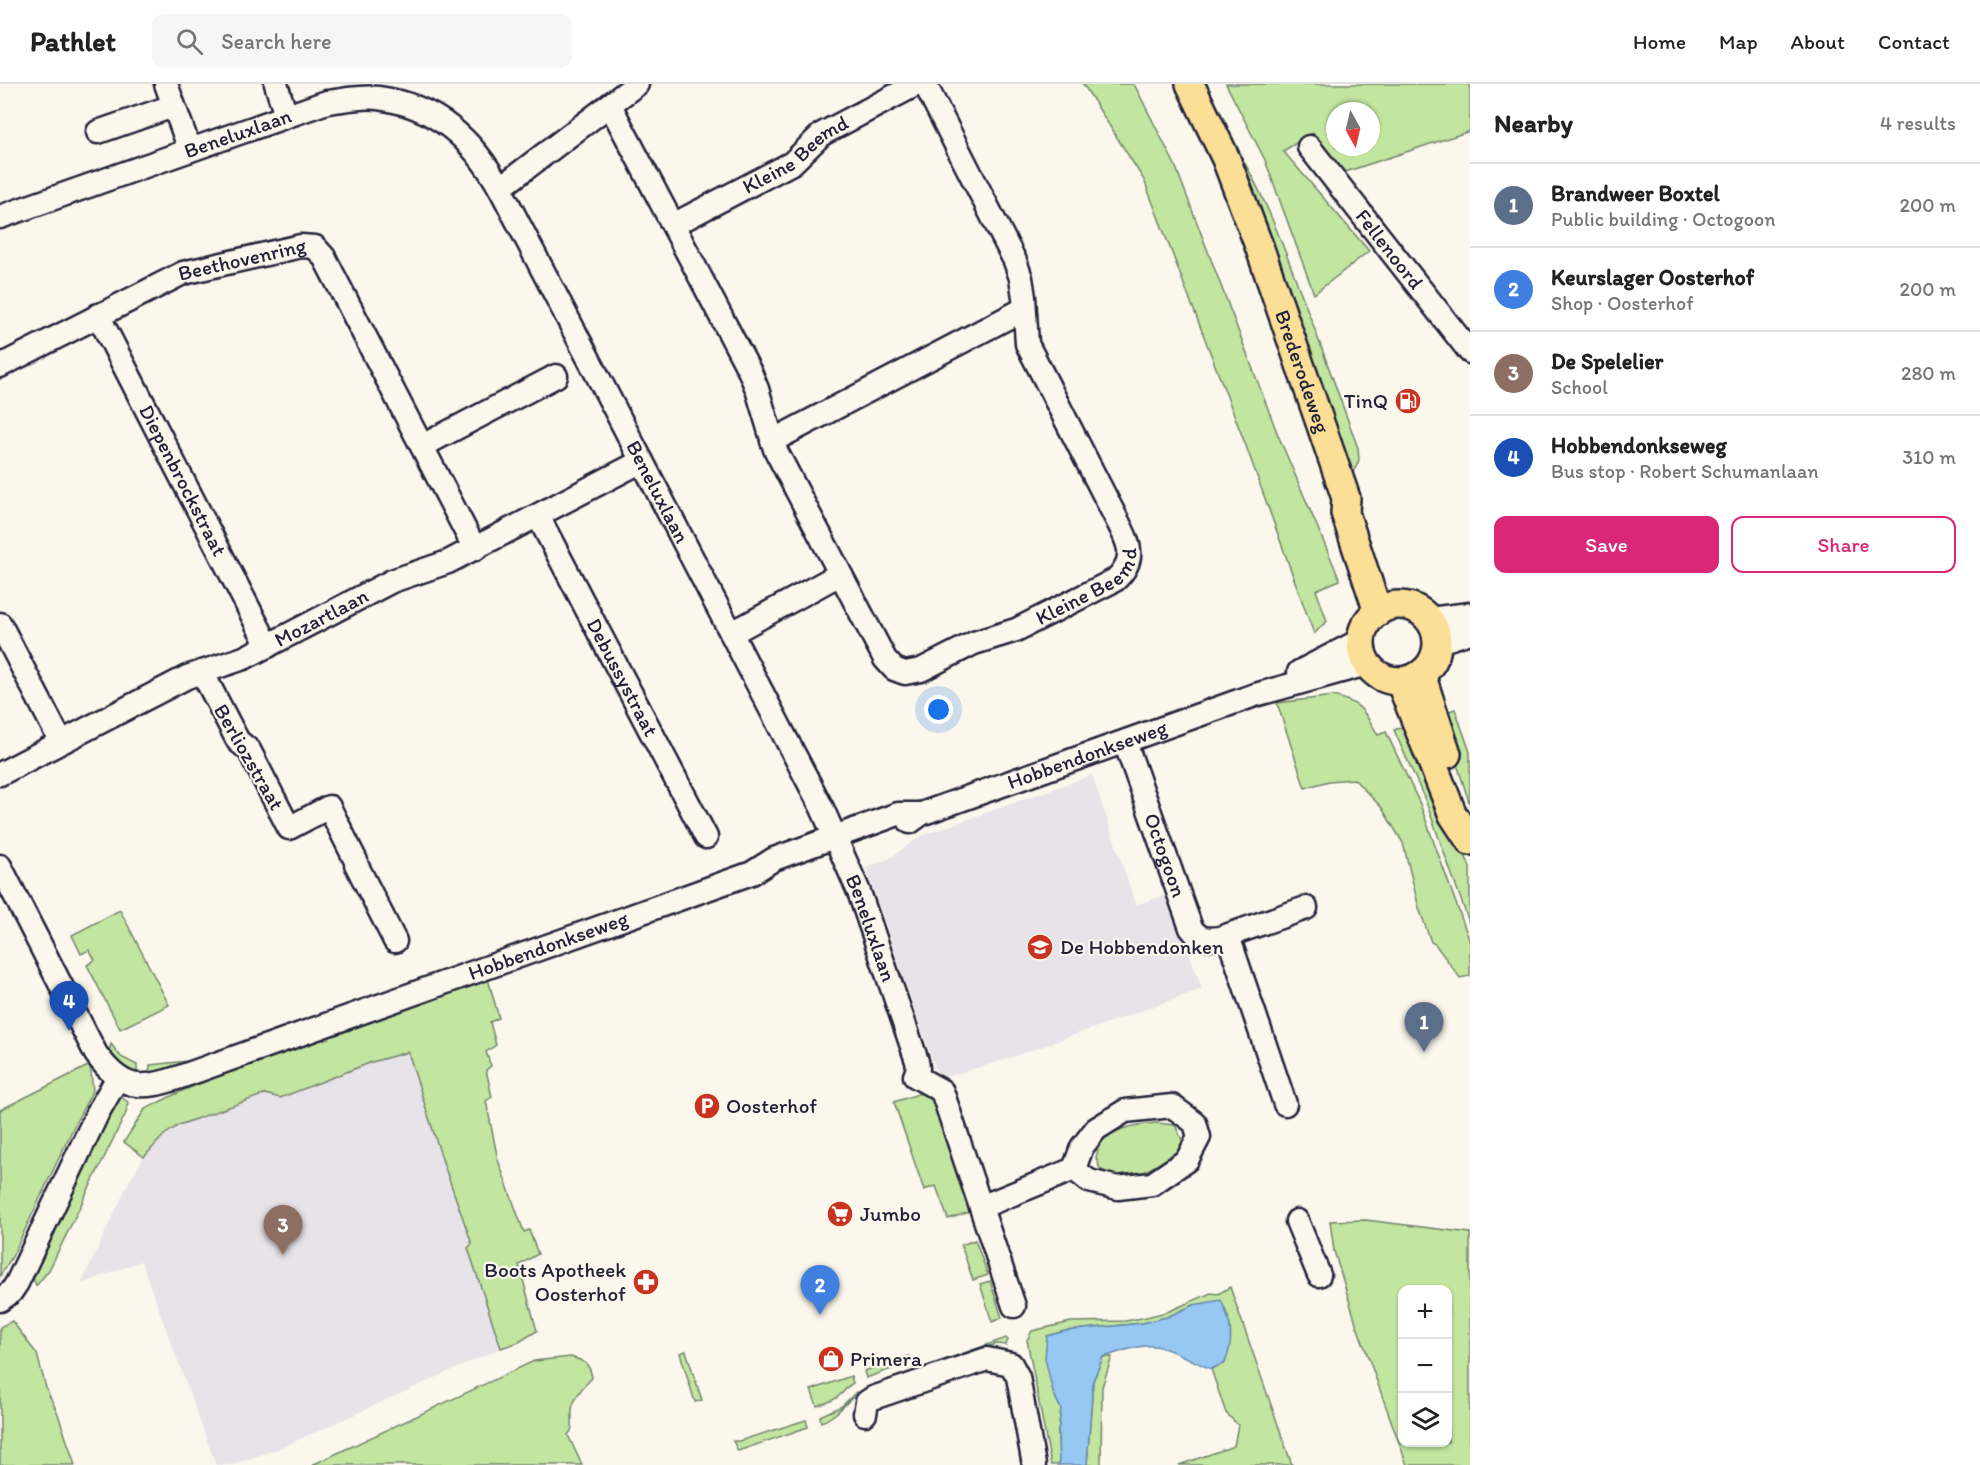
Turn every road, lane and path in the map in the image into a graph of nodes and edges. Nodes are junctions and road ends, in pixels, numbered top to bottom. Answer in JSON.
{"nodes":[{"id":1,"x":166,"y":84,"type":"edge"},
{"id":2,"x":276,"y":84,"type":"edge"},
{"id":3,"x":637,"y":84,"type":"edge"},
{"id":4,"x":917,"y":84,"type":"edge"},
{"id":5,"x":925,"y":84,"type":"edge"},
{"id":6,"x":1190,"y":84,"type":"edge"},
{"id":7,"x":610,"y":105,"type":"junction"},
{"id":8,"x":174,"y":106,"type":"junction"},
{"id":9,"x":286,"y":116,"type":"junction"},
{"id":10,"x":98,"y":132,"type":"dead end"},
{"id":11,"x":1309,"y":147,"type":"dead end"},
{"id":12,"x":190,"y":150,"type":"junction"},
{"id":13,"x":500,"y":188,"type":"junction"},
{"id":14,"x":0,"y":217,"type":"edge"},
{"id":15,"x":673,"y":225,"type":"junction"},
{"id":16,"x":1024,"y":309,"type":"junction"},
{"id":17,"x":98,"y":315,"type":"junction"},
{"id":18,"x":1470,"y":352,"type":"edge"},
{"id":19,"x":0,"y":366,"type":"edge"},
{"id":20,"x":556,"y":376,"type":"dead end"},
{"id":21,"x":772,"y":441,"type":"junction"},
{"id":22,"x":422,"y":446,"type":"junction"},
{"id":23,"x":642,"y":460,"type":"junction"},
{"id":24,"x":538,"y":516,"type":"junction"},
{"id":25,"x":475,"y":549,"type":"junction"},
{"id":26,"x":840,"y":574,"type":"junction"},
{"id":27,"x":1387,"y":608,"type":"junction"},
{"id":28,"x":1470,"y":614,"type":"edge"},
{"id":29,"x":0,"y":624,"type":"edge"},
{"id":30,"x":1433,"y":631,"type":"junction"},
{"id":31,"x":1470,"y":632,"type":"edge"},
{"id":32,"x":732,"y":633,"type":"junction"},
{"id":33,"x":268,"y":646,"type":"junction"},
{"id":34,"x":1364,"y":652,"type":"junction"},
{"id":35,"x":202,"y":672,"type":"junction"},
{"id":36,"x":1411,"y":678,"type":"junction"},
{"id":37,"x":61,"y":742,"type":"junction"},
{"id":38,"x":1125,"y":742,"type":"junction"},
{"id":39,"x":0,"y":774,"type":"edge"},
{"id":40,"x":706,"y":837,"type":"dead end"},
{"id":41,"x":1470,"y":840,"type":"edge"},
{"id":42,"x":838,"y":843,"type":"junction"},
{"id":43,"x":0,"y":866,"type":"edge"},
{"id":44,"x":1306,"y":908,"type":"dead end"},
{"id":45,"x":1228,"y":936,"type":"junction"},
{"id":46,"x":396,"y":941,"type":"dead end"},
{"id":47,"x":117,"y":1079,"type":"junction"},
{"id":48,"x":1285,"y":1104,"type":"dead end"},
{"id":49,"x":1074,"y":1169,"type":"junction"},
{"id":50,"x":981,"y":1207,"type":"junction"},
{"id":51,"x":1297,"y":1221,"type":"dead end"},
{"id":52,"x":1319,"y":1275,"type":"dead end"},
{"id":53,"x":0,"y":1300,"type":"edge"},
{"id":54,"x":1014,"y":1306,"type":"dead end"},
{"id":55,"x":865,"y":1414,"type":"dead end"},
{"id":56,"x":1034,"y":1465,"type":"edge"}],
"edges":[{"from":1,"to":8,"type":"street"},
{"from":2,"to":9,"type":"street"},
{"from":3,"to":7,"type":"street"},
{"from":4,"to":15,"type":"street","name":"Kleine Beemd"},
{"from":5,"to":16,"type":"street","name":"Kleine Beemd"},
{"from":6,"to":27,"type":"main road","name":"Brederodeweg"},
{"from":7,"to":13,"type":"street"},
{"from":7,"to":15,"type":"street","name":"Kleine Beemd"},
{"from":8,"to":10,"type":"street"},
{"from":8,"to":12,"type":"street"},
{"from":9,"to":12,"type":"street","name":"Beneluxlaan"},
{"from":9,"to":13,"type":"street","name":"Beneluxlaan"},
{"from":11,"to":18,"type":"street","name":"Fellenoord"},
{"from":12,"to":14,"type":"street","name":"Beneluxlaan"},
{"from":13,"to":23,"type":"street","name":"Beneluxlaan"},
{"from":15,"to":21,"type":"street","name":"Kleine Beemd"},
{"from":16,"to":21,"type":"street"},
{"from":16,"to":26,"type":"street","name":"Kleine Beemd"},
{"from":17,"to":19,"type":"street","name":"Beethovenring"},
{"from":17,"to":22,"type":"street","name":"Beethovenring"},
{"from":17,"to":33,"type":"street","name":"Diepenbrockstraat"},
{"from":20,"to":22,"type":"street"},
{"from":21,"to":26,"type":"street","name":"Kleine Beemd"},
{"from":22,"to":25,"type":"street","name":"Beethovenring"},
{"from":23,"to":24,"type":"street","name":"Mozartlaan"},
{"from":23,"to":32,"type":"street","name":"Beneluxlaan"},
{"from":24,"to":25,"type":"street","name":"Mozartlaan"},
{"from":24,"to":40,"type":"street","name":"Debussystraat"},
{"from":25,"to":33,"type":"street","name":"Mozartlaan"},
{"from":26,"to":32,"type":"street"},
{"from":27,"to":30,"type":"main road"},
{"from":27,"to":34,"type":"main road"},
{"from":28,"to":30,"type":"street"},
{"from":29,"to":37,"type":"street"},
{"from":30,"to":31,"type":"street"},
{"from":30,"to":36,"type":"main road"},
{"from":32,"to":42,"type":"street","name":"Beneluxlaan"},
{"from":33,"to":35,"type":"street","name":"Mozartlaan"},
{"from":34,"to":36,"type":"main road"},
{"from":34,"to":38,"type":"street","name":"Hobbendonkseweg"},
{"from":35,"to":37,"type":"street","name":"Mozartlaan"},
{"from":35,"to":46,"type":"street","name":"Berliozstraat"},
{"from":36,"to":41,"type":"main road"},
{"from":37,"to":39,"type":"street","name":"Mozartlaan"},
{"from":38,"to":42,"type":"street","name":"Hobbendonkseweg"},
{"from":38,"to":45,"type":"street","name":"Octogoon"},
{"from":42,"to":47,"type":"street","name":"Hobbendonkseweg"},
{"from":42,"to":50,"type":"street","name":"Beneluxlaan"},
{"from":43,"to":47,"type":"street"},
{"from":44,"to":45,"type":"street","name":"Octogoon"},
{"from":45,"to":48,"type":"street"},
{"from":47,"to":53,"type":"street"},
{"from":49,"to":49,"type":"street"},
{"from":49,"to":50,"type":"street"},
{"from":50,"to":54,"type":"street","name":"Beneluxlaan"},
{"from":51,"to":52,"type":"street"},
{"from":55,"to":56,"type":"street"}]}
